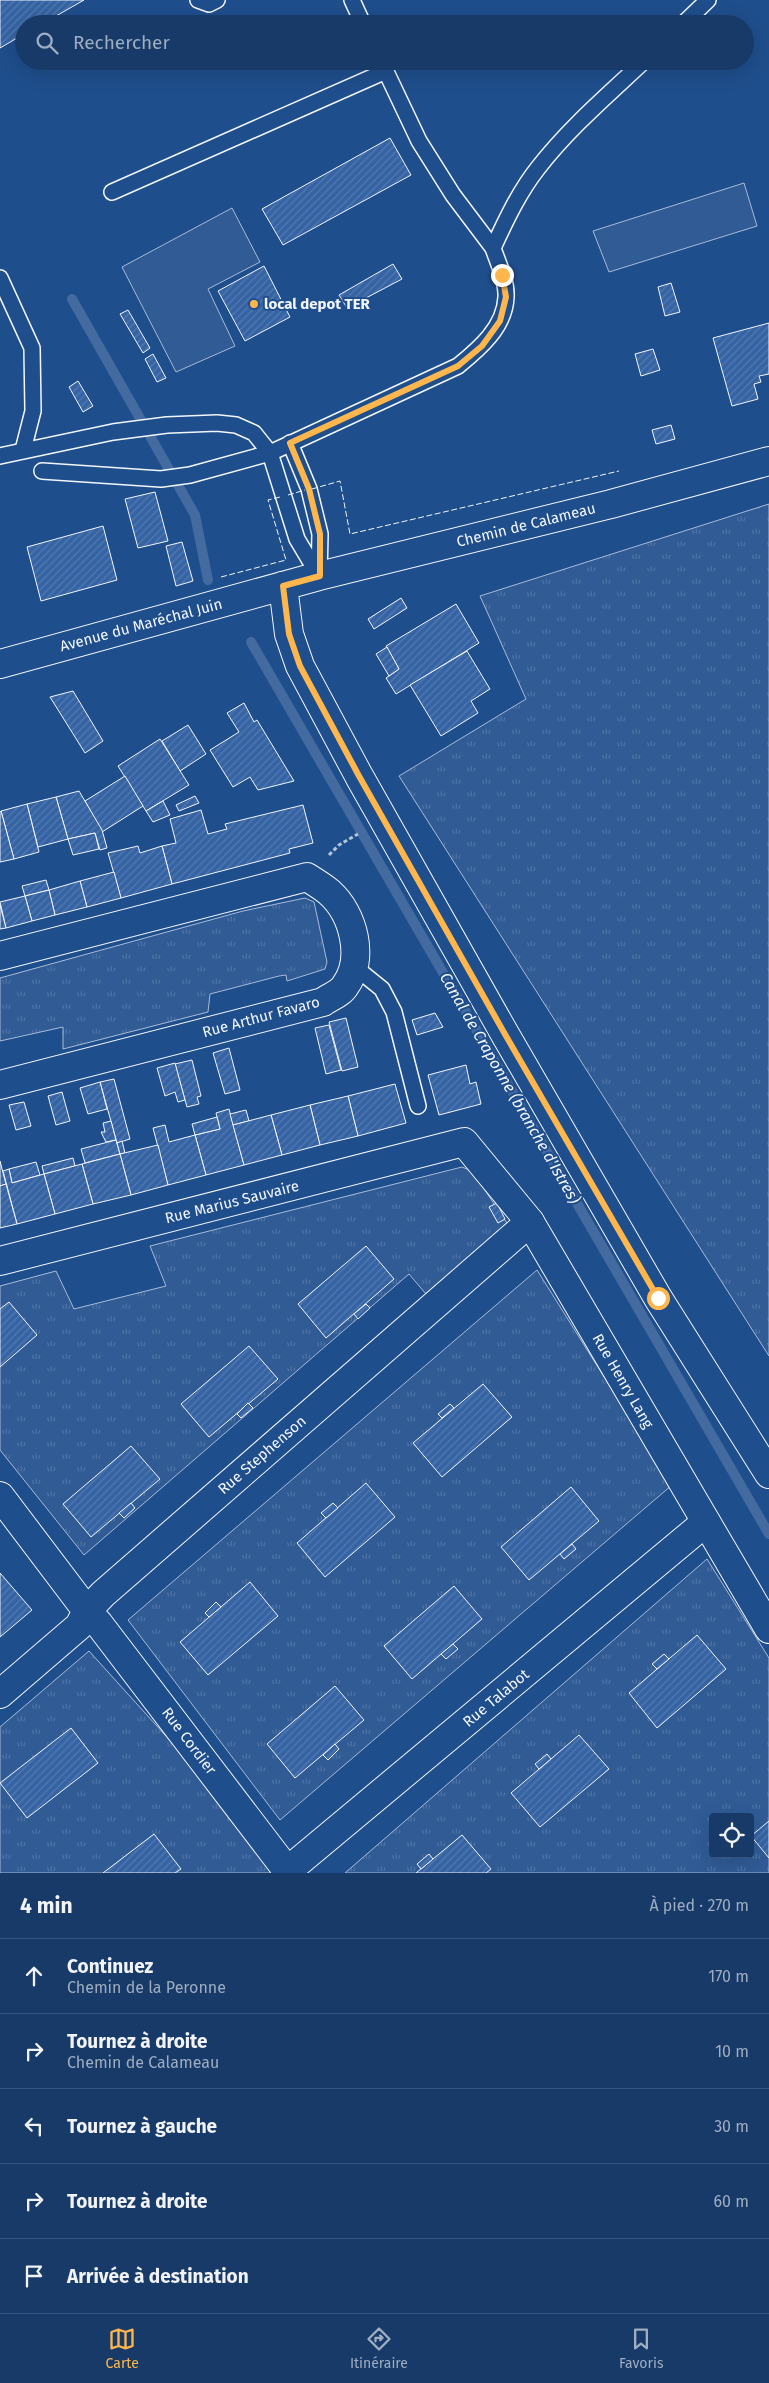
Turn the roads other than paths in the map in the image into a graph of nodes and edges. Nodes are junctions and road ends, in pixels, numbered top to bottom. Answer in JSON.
{"nodes":[{"id":1,"x":198,"y":0,"type":"edge"},
{"id":2,"x":217,"y":0,"type":"edge"},
{"id":3,"x":352,"y":0,"type":"edge"},
{"id":4,"x":708,"y":0,"type":"edge"},
{"id":5,"x":359,"y":15,"type":"edge"},
{"id":6,"x":692,"y":15,"type":"edge"},
{"id":7,"x":374,"y":70,"type":"edge"},
{"id":8,"x":385,"y":70,"type":"edge"},
{"id":9,"x":634,"y":70,"type":"edge"},
{"id":10,"x":112,"y":192,"type":"dead end"},
{"id":11,"x":493,"y":248,"type":"junction"},
{"id":12,"x":0,"y":278,"type":"edge"},
{"id":13,"x":290,"y":443,"type":"junction"},
{"id":14,"x":23,"y":450,"type":"junction"},
{"id":15,"x":270,"y":453,"type":"junction"},
{"id":16,"x":0,"y":456,"type":"edge"},
{"id":17,"x":769,"y":461,"type":"edge"},
{"id":18,"x":42,"y":470,"type":"dead end"},
{"id":19,"x":320,"y":576,"type":"junction"},
{"id":20,"x":283,"y":586,"type":"junction"},
{"id":21,"x":0,"y":664,"type":"edge"},
{"id":22,"x":0,"y":956,"type":"edge"},
{"id":23,"x":356,"y":968,"type":"junction"},
{"id":24,"x":0,"y":1086,"type":"edge"},
{"id":25,"x":418,"y":1106,"type":"dead end"},
{"id":26,"x":464,"y":1142,"type":"joint"},
{"id":27,"x":530,"y":1222,"type":"junction"},
{"id":28,"x":0,"y":1261,"type":"edge"},
{"id":29,"x":769,"y":1474,"type":"edge"},
{"id":30,"x":0,"y":1496,"type":"edge"},
{"id":31,"x":706,"y":1522,"type":"junction"},
{"id":32,"x":87,"y":1611,"type":"junction"},
{"id":33,"x":769,"y":1630,"type":"edge"},
{"id":34,"x":0,"y":1694,"type":"edge"},
{"id":35,"x":288,"y":1872,"type":"edge"}],
"edges":[{"from":1,"to":2,"type":"lane"},
{"from":3,"to":5,"type":"lane"},
{"from":4,"to":6,"type":"lane"},
{"from":7,"to":10,"type":"lane"},
{"from":8,"to":11,"type":"lane"},
{"from":9,"to":11,"type":"lane"},
{"from":11,"to":13,"type":"lane"},
{"from":12,"to":14,"type":"lane"},
{"from":13,"to":15,"type":"lane"},
{"from":13,"to":19,"type":"lane"},
{"from":14,"to":15,"type":"lane"},
{"from":14,"to":16,"type":"lane"},
{"from":15,"to":18,"type":"lane"},
{"from":15,"to":19,"type":"lane"},
{"from":17,"to":19,"type":"street","name":"Chemin de Calameau"},
{"from":19,"to":20,"type":"street","name":"Chemin de Calameau"},
{"from":20,"to":21,"type":"street","name":"Avenue du Maréchal Juin"},
{"from":20,"to":29,"type":"street"},
{"from":22,"to":23,"type":"street"},
{"from":23,"to":24,"type":"street","name":"Rue Arthur Favaro"},
{"from":23,"to":25,"type":"lane"},
{"from":26,"to":27,"type":"street","name":"Rue Henry Lang"},
{"from":26,"to":28,"type":"street","name":"Rue Marius Sauvaire"},
{"from":27,"to":31,"type":"street","name":"Rue Henry Lang"},
{"from":27,"to":32,"type":"street","name":"Rue Stephenson"},
{"from":30,"to":32,"type":"street","name":"Rue Cordier"},
{"from":31,"to":33,"type":"street","name":"Rue Henry Lang"},
{"from":31,"to":35,"type":"street","name":"Rue Talabot"},
{"from":32,"to":34,"type":"street","name":"Rue Stephenson"},
{"from":32,"to":35,"type":"street","name":"Rue Cordier"}]}
